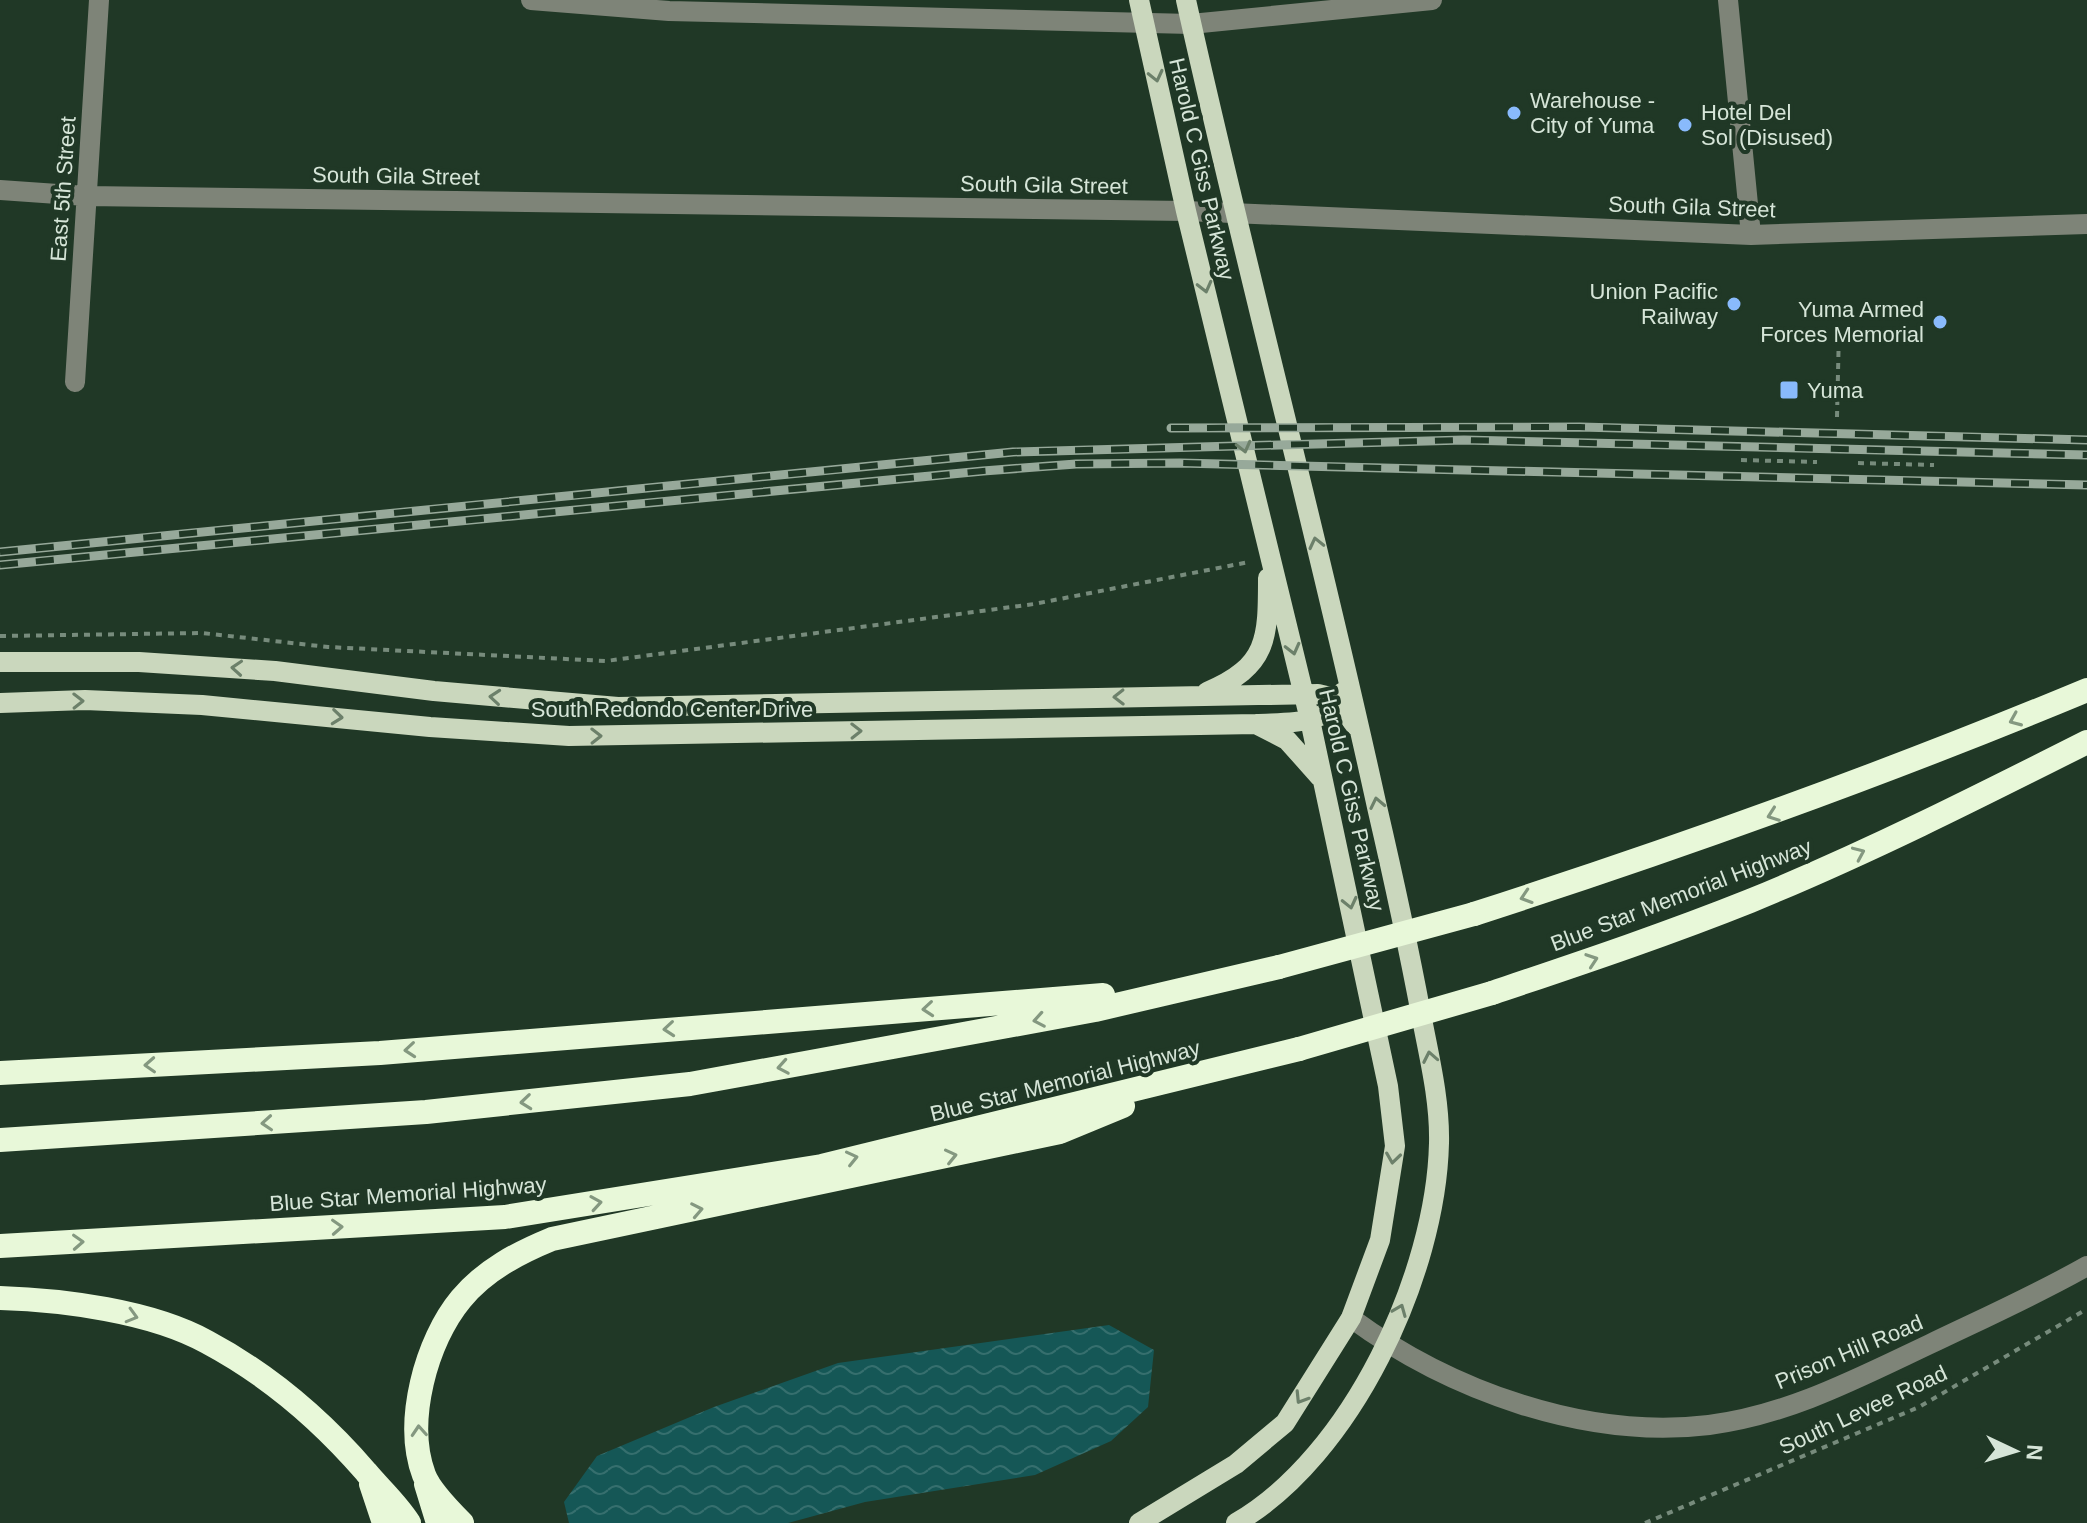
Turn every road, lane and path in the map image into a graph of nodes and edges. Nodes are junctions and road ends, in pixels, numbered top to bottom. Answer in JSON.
{"nodes":[{"id":1,"x":99,"y":0,"type":"edge"},
{"id":2,"x":531,"y":0,"type":"edge"},
{"id":3,"x":1139,"y":0,"type":"edge"},
{"id":4,"x":1186,"y":0,"type":"edge"},
{"id":5,"x":1432,"y":0,"type":"edge"},
{"id":6,"x":1728,"y":0,"type":"edge"},
{"id":7,"x":1143,"y":23,"type":"junction"},
{"id":8,"x":1191,"y":24,"type":"junction"},
{"id":9,"x":0,"y":190,"type":"edge"},
{"id":10,"x":86,"y":196,"type":"junction"},
{"id":11,"x":1186,"y":211,"type":"junction"},
{"id":12,"x":1237,"y":213,"type":"junction"},
{"id":13,"x":2087,"y":224,"type":"edge"},
{"id":14,"x":1751,"y":235,"type":"junction"},
{"id":15,"x":1839,"y":329,"type":"dead end"},
{"id":16,"x":75,"y":382,"type":"dead end"},
{"id":17,"x":1837,"y":417,"type":"dead end"},
{"id":18,"x":1741,"y":460,"type":"dead end"},
{"id":19,"x":1817,"y":462,"type":"dead end"},
{"id":20,"x":1858,"y":463,"type":"dead end"},
{"id":21,"x":1934,"y":465,"type":"dead end"},
{"id":22,"x":1268,"y":546,"type":"junction"},
{"id":23,"x":1249,"y":562,"type":"dead end"},
{"id":24,"x":0,"y":636,"type":"edge"},
{"id":25,"x":0,"y":662,"type":"edge"},
{"id":26,"x":1348,"y":673,"type":"junction"},
{"id":27,"x":2087,"y":690,"type":"edge"},
{"id":28,"x":1304,"y":694,"type":"junction"},
{"id":29,"x":1197,"y":696,"type":"junction"},
{"id":30,"x":1338,"y":702,"type":"junction"},
{"id":31,"x":0,"y":703,"type":"edge"},
{"id":32,"x":1310,"y":720,"type":"junction"},
{"id":33,"x":1256,"y":724,"type":"junction"},
{"id":34,"x":1362,"y":738,"type":"junction"},
{"id":35,"x":2087,"y":742,"type":"edge"},
{"id":36,"x":1323,"y":782,"type":"junction"},
{"id":37,"x":1201,"y":987,"type":"junction"},
{"id":38,"x":0,"y":1073,"type":"edge"},
{"id":39,"x":1198,"y":1076,"type":"junction"},
{"id":40,"x":0,"y":1132,"type":"edge"},
{"id":41,"x":105,"y":1134,"type":"junction"},
{"id":42,"x":0,"y":1140,"type":"edge"},
{"id":43,"x":0,"y":1246,"type":"edge"},
{"id":44,"x":2087,"y":1266,"type":"edge"},
{"id":45,"x":0,"y":1298,"type":"edge"},
{"id":46,"x":2087,"y":1309,"type":"edge"},
{"id":47,"x":1351,"y":1318,"type":"junction"},
{"id":48,"x":1386,"y":1344,"type":"junction"},
{"id":49,"x":367,"y":1474,"type":"junction"},
{"id":50,"x":424,"y":1476,"type":"junction"},
{"id":51,"x":384,"y":1523,"type":"edge"},
{"id":52,"x":409,"y":1523,"type":"edge"},
{"id":53,"x":438,"y":1523,"type":"edge"},
{"id":54,"x":462,"y":1523,"type":"edge"},
{"id":55,"x":1139,"y":1523,"type":"edge"},
{"id":56,"x":1236,"y":1523,"type":"edge"},
{"id":57,"x":1645,"y":1523,"type":"edge"}],
"edges":[{"from":1,"to":10,"type":"street","name":"East 5th Street"},
{"from":2,"to":7,"type":"street"},
{"from":3,"to":7,"type":"main road","name":"Harold C Giss Parkway"},
{"from":4,"to":8,"type":"main road","name":"Harold C Giss Parkway"},
{"from":5,"to":8,"type":"street"},
{"from":6,"to":14,"type":"street"},
{"from":7,"to":8,"type":"street"},
{"from":7,"to":11,"type":"main road","name":"Harold C Giss Parkway","one_way":true},
{"from":8,"to":12,"type":"main road","name":"Harold C Giss Parkway"},
{"from":9,"to":10,"type":"street","name":"South Gila Street"},
{"from":10,"to":11,"type":"street","name":"South Gila Street"},
{"from":10,"to":16,"type":"street","name":"East 5th Street"},
{"from":11,"to":12,"type":"street","name":"South Gila Street"},
{"from":11,"to":22,"type":"main road","name":"Harold C Giss Parkway","one_way":true},
{"from":12,"to":14,"type":"street","name":"South Gila Street"},
{"from":26,"to":12,"type":"main road","name":"Harold C Giss Parkway","one_way":true},
{"from":13,"to":14,"type":"street","name":"South Gila Street"},
{"from":15,"to":17,"type":"path"},
{"from":18,"to":19,"type":"path"},
{"from":20,"to":21,"type":"path"},
{"from":22,"to":28,"type":"main road","name":"Harold C Giss Parkway","one_way":true},
{"from":22,"to":29,"type":"main road"},
{"from":23,"to":24,"type":"path"},
{"from":29,"to":25,"type":"main road","name":"South Redondo Center Drive","one_way":true},
{"from":26,"to":30,"type":"main road"},
{"from":26,"to":34,"type":"main road","name":"Harold C Giss Parkway"},
{"from":27,"to":37,"type":"highway","name":"Blue Star Memorial Highway","one_way":true,"bridge":true},
{"from":28,"to":29,"type":"main road","name":"South Redondo Center Drive"},
{"from":28,"to":30,"type":"main road","name":"South Redondo Center Drive"},
{"from":28,"to":32,"type":"main road","name":"Harold C Giss Parkway"},
{"from":30,"to":32,"type":"main road","name":"South Redondo Center Drive"},
{"from":30,"to":34,"type":"main road"},
{"from":31,"to":33,"type":"main road","name":"South Redondo Center Drive","one_way":true},
{"from":32,"to":33,"type":"main road","name":"South Redondo Center Drive"},
{"from":32,"to":36,"type":"main road","name":"Harold C Giss Parkway"},
{"from":33,"to":36,"type":"main road"},
{"from":48,"to":34,"type":"main road","name":"Harold C Giss Parkway","one_way":true},
{"from":39,"to":35,"type":"highway","name":"Blue Star Memorial Highway","one_way":true,"bridge":true},
{"from":36,"to":47,"type":"main road","name":"Harold C Giss Parkway","one_way":true},
{"from":37,"to":38,"type":"highway","one_way":true},
{"from":37,"to":41,"type":"highway","name":"Blue Star Memorial Highway","one_way":true},
{"from":43,"to":39,"type":"highway","name":"Blue Star Memorial Highway","one_way":true},
{"from":50,"to":39,"type":"highway","one_way":true},
{"from":40,"to":41,"type":"highway"},
{"from":41,"to":42,"type":"highway","name":"Blue Star Memorial Highway"},
{"from":44,"to":48,"type":"street","name":"Prison Hill Road"},
{"from":45,"to":49,"type":"highway","one_way":true},
{"from":46,"to":57,"type":"path","name":"South Levee Road"},
{"from":47,"to":48,"type":"street","name":"Prison Hill Road"},
{"from":47,"to":55,"type":"main road","name":"Harold C Giss Parkway","one_way":true},
{"from":48,"to":56,"type":"main road","name":"Harold C Giss Parkway"},
{"from":49,"to":51,"type":"highway"},
{"from":49,"to":52,"type":"highway"},
{"from":50,"to":53,"type":"highway"},
{"from":50,"to":54,"type":"highway"}]}
